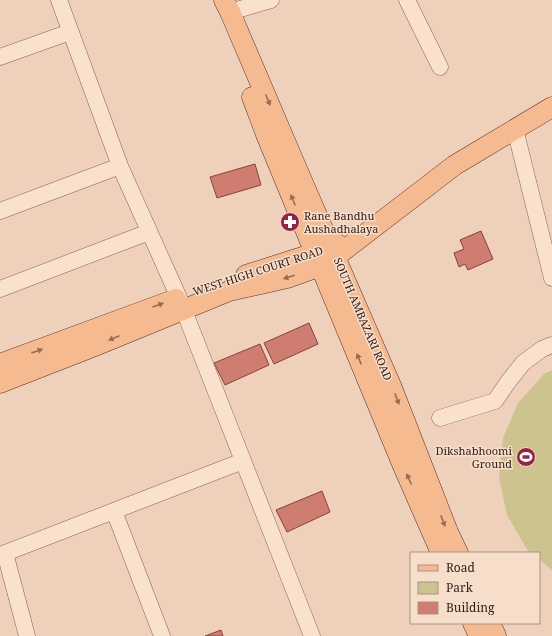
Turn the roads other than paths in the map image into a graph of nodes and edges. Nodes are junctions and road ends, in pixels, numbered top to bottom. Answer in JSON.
{"nodes":[{"id":1,"x":59,"y":0,"type":"edge"},
{"id":2,"x":212,"y":0,"type":"edge"},
{"id":3,"x":271,"y":0,"type":"edge"},
{"id":4,"x":407,"y":0,"type":"edge"},
{"id":5,"x":227,"y":6,"type":"edge"},
{"id":6,"x":70,"y":32,"type":"junction"},
{"id":7,"x":0,"y":57,"type":"edge"},
{"id":8,"x":440,"y":67,"type":"dead end"},
{"id":9,"x":552,"y":93,"type":"edge"},
{"id":10,"x":552,"y":107,"type":"edge"},
{"id":11,"x":515,"y":129,"type":"junction"},
{"id":12,"x":120,"y":166,"type":"junction"},
{"id":13,"x":0,"y":211,"type":"edge"},
{"id":14,"x":149,"y":232,"type":"junction"},
{"id":15,"x":326,"y":258,"type":"junction"},
{"id":16,"x":551,"y":269,"type":"edge"},
{"id":17,"x":0,"y":289,"type":"edge"},
{"id":18,"x":181,"y":304,"type":"junction"},
{"id":19,"x":552,"y":345,"type":"edge"},
{"id":20,"x":0,"y":364,"type":"edge"},
{"id":21,"x":0,"y":383,"type":"edge"},
{"id":22,"x":440,"y":418,"type":"dead end"},
{"id":23,"x":243,"y":461,"type":"junction"},
{"id":24,"x":114,"y":511,"type":"junction"},
{"id":25,"x":441,"y":552,"type":"edge"},
{"id":26,"x":458,"y":552,"type":"edge"},
{"id":27,"x":3,"y":554,"type":"edge"},
{"id":28,"x":473,"y":624,"type":"edge"},
{"id":29,"x":490,"y":624,"type":"edge"},
{"id":30,"x":27,"y":636,"type":"edge"},
{"id":31,"x":162,"y":636,"type":"edge"},
{"id":32,"x":312,"y":636,"type":"edge"},
{"id":33,"x":479,"y":636,"type":"edge"},
{"id":34,"x":496,"y":636,"type":"edge"}],
"edges":[{"from":1,"to":6,"type":"street"},
{"from":15,"to":2,"type":"main road","name":"SOUTH AMBAZARI ROAD","one_way":true},
{"from":3,"to":5,"type":"street"},
{"from":4,"to":8,"type":"street"},
{"from":5,"to":15,"type":"main road","name":"SOUTH AMBAZARI ROAD","one_way":true},
{"from":6,"to":7,"type":"street"},
{"from":6,"to":12,"type":"street"},
{"from":9,"to":15,"type":"main road","name":"WEST HIGH COURT ROAD"},
{"from":10,"to":11,"type":"main road","name":"WEST HIGH COURT ROAD"},
{"from":11,"to":15,"type":"main road","name":"WEST HIGH COURT ROAD"},
{"from":11,"to":16,"type":"street"},
{"from":12,"to":13,"type":"street"},
{"from":12,"to":14,"type":"street"},
{"from":14,"to":17,"type":"street"},
{"from":14,"to":18,"type":"street"},
{"from":15,"to":18,"type":"main road"},
{"from":25,"to":15,"type":"main road","name":"SOUTH AMBAZARI ROAD","one_way":true},
{"from":15,"to":26,"type":"main road","name":"SOUTH AMBAZARI ROAD","one_way":true},
{"from":20,"to":18,"type":"main road","name":"WEST HIGH COURT ROAD","one_way":true},
{"from":18,"to":21,"type":"main road","one_way":true},
{"from":18,"to":23,"type":"street"},
{"from":19,"to":22,"type":"street"},
{"from":23,"to":24,"type":"street"},
{"from":23,"to":32,"type":"street"},
{"from":24,"to":27,"type":"street"},
{"from":24,"to":31,"type":"street"},
{"from":27,"to":30,"type":"street"},
{"from":28,"to":33,"type":"main road"},
{"from":29,"to":34,"type":"main road"}]}
